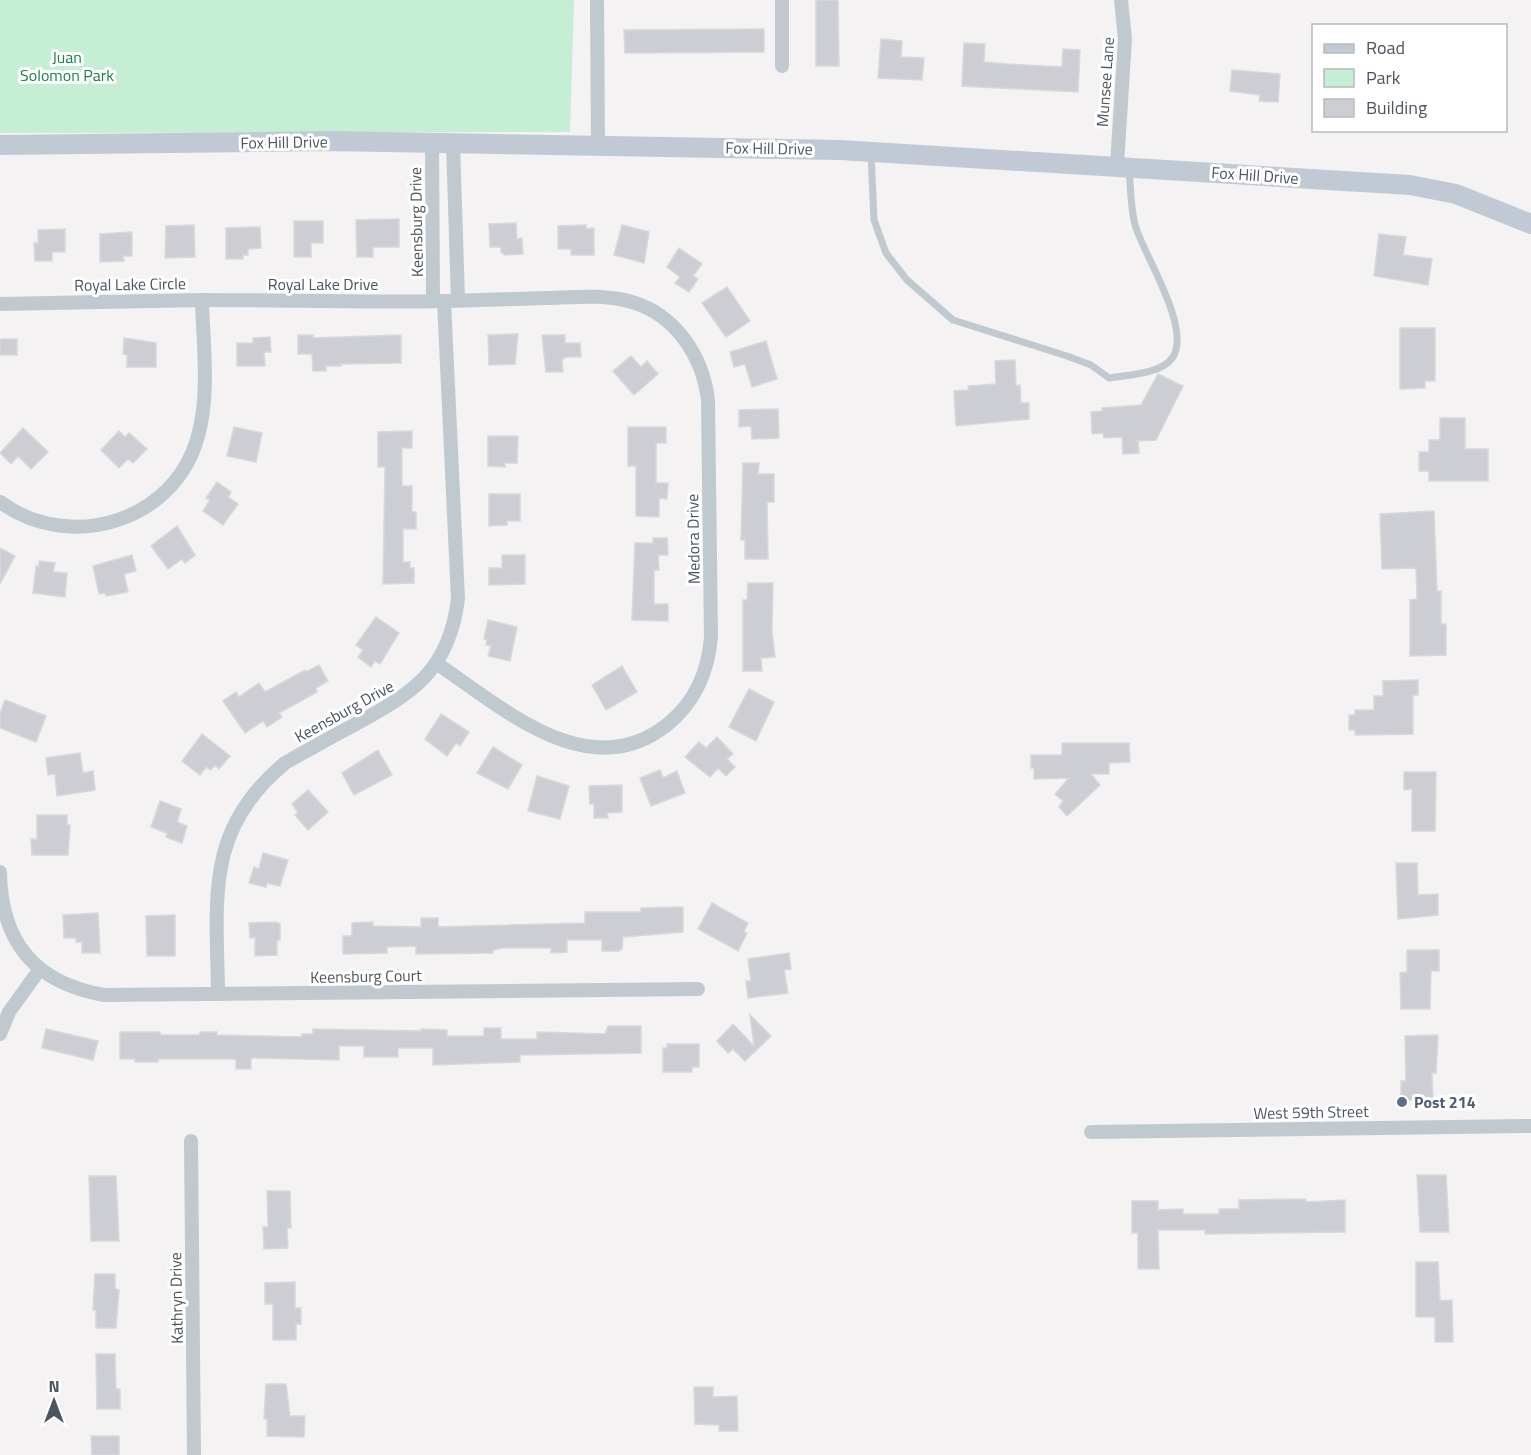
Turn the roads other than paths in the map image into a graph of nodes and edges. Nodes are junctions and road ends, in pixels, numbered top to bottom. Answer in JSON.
{"nodes":[{"id":1,"x":597,"y":0,"type":"edge"},
{"id":2,"x":782,"y":0,"type":"edge"},
{"id":3,"x":1121,"y":0,"type":"edge"},
{"id":4,"x":782,"y":66,"type":"dead end"},
{"id":5,"x":432,"y":142,"type":"junction"},
{"id":6,"x":453,"y":142,"type":"junction"},
{"id":7,"x":0,"y":145,"type":"edge"},
{"id":8,"x":598,"y":146,"type":"junction"},
{"id":9,"x":870,"y":151,"type":"junction"},
{"id":10,"x":1123,"y":166,"type":"junction"},
{"id":11,"x":1531,"y":224,"type":"edge"},
{"id":12,"x":202,"y":300,"type":"junction"},
{"id":13,"x":445,"y":301,"type":"junction"},
{"id":14,"x":0,"y":304,"type":"edge"},
{"id":15,"x":0,"y":502,"type":"edge"},
{"id":16,"x":436,"y":663,"type":"junction"},
{"id":17,"x":0,"y":872,"type":"edge"},
{"id":18,"x":40,"y":969,"type":"junction"},
{"id":19,"x":698,"y":989,"type":"dead end"},
{"id":20,"x":218,"y":994,"type":"junction"},
{"id":21,"x":0,"y":1034,"type":"edge"},
{"id":22,"x":1531,"y":1126,"type":"edge"},
{"id":23,"x":1091,"y":1132,"type":"dead end"},
{"id":24,"x":191,"y":1141,"type":"dead end"},
{"id":25,"x":194,"y":1455,"type":"edge"}],
"edges":[{"from":1,"to":8,"type":"street"},
{"from":2,"to":4,"type":"street"},
{"from":3,"to":10,"type":"street","name":"Munsee Lane"},
{"from":5,"to":6,"type":"street","name":"Fox Hill Drive"},
{"from":5,"to":7,"type":"street","name":"Fox Hill Drive"},
{"from":5,"to":13,"type":"street","name":"Keensburg Drive"},
{"from":6,"to":8,"type":"street","name":"Fox Hill Drive"},
{"from":6,"to":13,"type":"street","name":"Keensburg Drive"},
{"from":8,"to":9,"type":"street","name":"Fox Hill Drive"},
{"from":9,"to":10,"type":"street","name":"Fox Hill Drive"},
{"from":9,"to":10,"type":"lane"},
{"from":10,"to":11,"type":"street","name":"Fox Hill Drive"},
{"from":12,"to":13,"type":"street","name":"Royal Lake Drive"},
{"from":12,"to":14,"type":"street","name":"Royal Lake Circle"},
{"from":12,"to":15,"type":"street","name":"Royal Lake Circle"},
{"from":13,"to":16,"type":"street","name":"Keensburg Drive"},
{"from":13,"to":16,"type":"street","name":"Medora Drive"},
{"from":16,"to":20,"type":"street","name":"Keensburg Drive"},
{"from":17,"to":18,"type":"street","name":"Keensburg Court"},
{"from":18,"to":20,"type":"street","name":"Keensburg Court"},
{"from":18,"to":21,"type":"street"},
{"from":19,"to":20,"type":"street","name":"Keensburg Court"},
{"from":22,"to":23,"type":"street","name":"West 59th Street"},
{"from":24,"to":25,"type":"street","name":"Kathryn Drive"}]}
